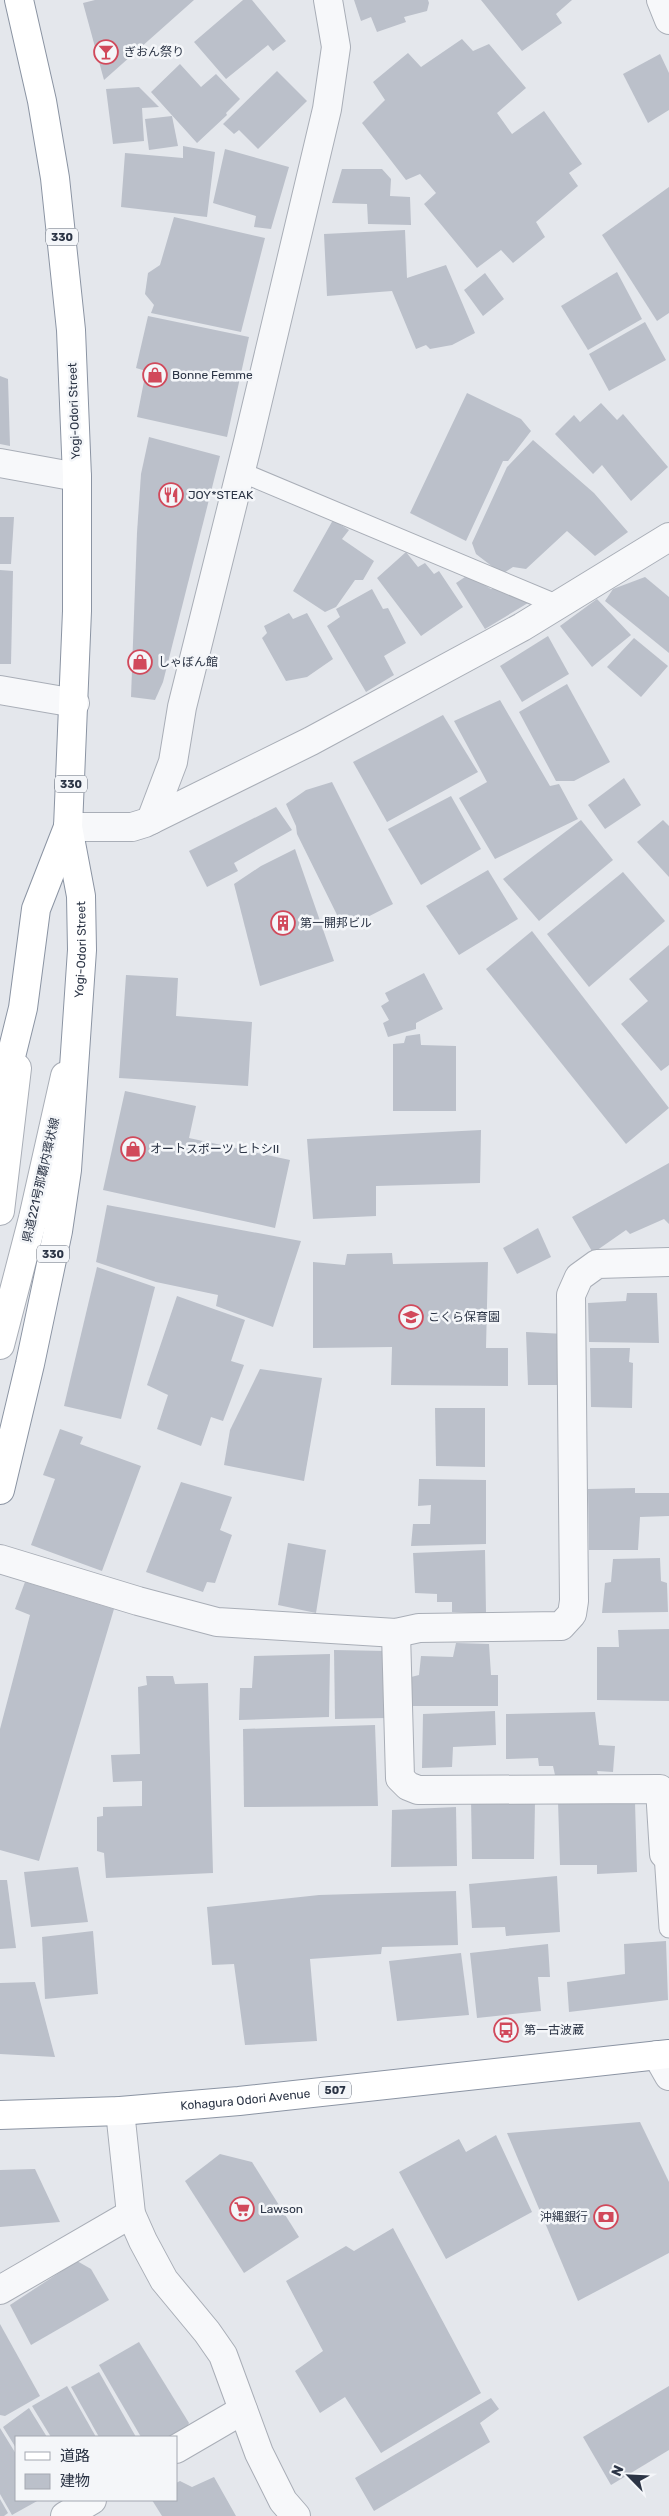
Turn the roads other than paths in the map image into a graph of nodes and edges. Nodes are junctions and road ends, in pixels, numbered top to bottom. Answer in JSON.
{"nodes":[{"id":1,"x":19,"y":0,"type":"edge"},
{"id":2,"x":328,"y":0,"type":"edge"},
{"id":3,"x":661,"y":0,"type":"edge"},
{"id":4,"x":669,"y":20,"type":"edge"},
{"id":5,"x":0,"y":463,"type":"edge"},
{"id":6,"x":241,"y":472,"type":"junction"},
{"id":7,"x":77,"y":477,"type":"junction"},
{"id":8,"x":669,"y":537,"type":"edge"},
{"id":9,"x":558,"y":604,"type":"junction"},
{"id":10,"x":0,"y":690,"type":"edge"},
{"id":11,"x":75,"y":702,"type":"junction"},
{"id":12,"x":151,"y":820,"type":"junction"},
{"id":13,"x":68,"y":827,"type":"junction"},
{"id":14,"x":23,"y":1008,"type":"junction"},
{"id":15,"x":78,"y":1014,"type":"junction"},
{"id":16,"x":0,"y":1101,"type":"edge"},
{"id":17,"x":0,"y":1211,"type":"edge"},
{"id":18,"x":669,"y":1262,"type":"edge"},
{"id":19,"x":0,"y":1345,"type":"edge"},
{"id":20,"x":0,"y":1490,"type":"edge"},
{"id":21,"x":0,"y":1560,"type":"edge"},
{"id":22,"x":396,"y":1633,"type":"junction"},
{"id":23,"x":664,"y":1854,"type":"joint"},
{"id":24,"x":669,"y":1928,"type":"edge"},
{"id":25,"x":665,"y":2062,"type":"edge"},
{"id":26,"x":120,"y":2111,"type":"junction"},
{"id":27,"x":0,"y":2115,"type":"edge"},
{"id":28,"x":131,"y":2214,"type":"junction"},
{"id":29,"x":0,"y":2290,"type":"edge"},
{"id":30,"x":243,"y":2410,"type":"junction"},
{"id":31,"x":178,"y":2448,"type":"edge"},
{"id":32,"x":90,"y":2501,"type":"edge"},
{"id":33,"x":64,"y":2516,"type":"edge"},
{"id":34,"x":296,"y":2516,"type":"edge"}],
"edges":[{"from":1,"to":7,"type":"main road","name":"Yogi-Odori Street","number":"330"},
{"from":2,"to":6,"type":"street"},
{"from":3,"to":4,"type":"street"},
{"from":5,"to":7,"type":"street"},
{"from":6,"to":9,"type":"lane"},
{"from":6,"to":12,"type":"street"},
{"from":7,"to":11,"type":"main road","name":"Yogi-Odori Street","number":"330"},
{"from":8,"to":9,"type":"street"},
{"from":9,"to":12,"type":"street"},
{"from":10,"to":11,"type":"street"},
{"from":11,"to":13,"type":"main road","name":"Yogi-Odori Street","number":"330"},
{"from":12,"to":13,"type":"street"},
{"from":13,"to":14,"type":"main road","name":"Yogi-Odori Street","number":"330"},
{"from":13,"to":15,"type":"main road","name":"Yogi-Odori Street","number":"330"},
{"from":14,"to":16,"type":"main road","number":"330"},
{"from":14,"to":17,"type":"main road"},
{"from":15,"to":19,"type":"main road","name":"県道221号那覇内環状線"},
{"from":15,"to":20,"type":"main road","number":"330"},
{"from":18,"to":22,"type":"street"},
{"from":21,"to":22,"type":"street"},
{"from":22,"to":23,"type":"street"},
{"from":23,"to":24,"type":"lane"},
{"from":25,"to":26,"type":"main road","name":"Kohagura Odori Avenue","number":"507"},
{"from":26,"to":27,"type":"main road","name":"Kohagura Odori Avenue","number":"507"},
{"from":26,"to":28,"type":"street"},
{"from":28,"to":29,"type":"street"},
{"from":28,"to":30,"type":"street"},
{"from":30,"to":31,"type":"street"},
{"from":30,"to":34,"type":"street"},
{"from":32,"to":33,"type":"street"}]}
